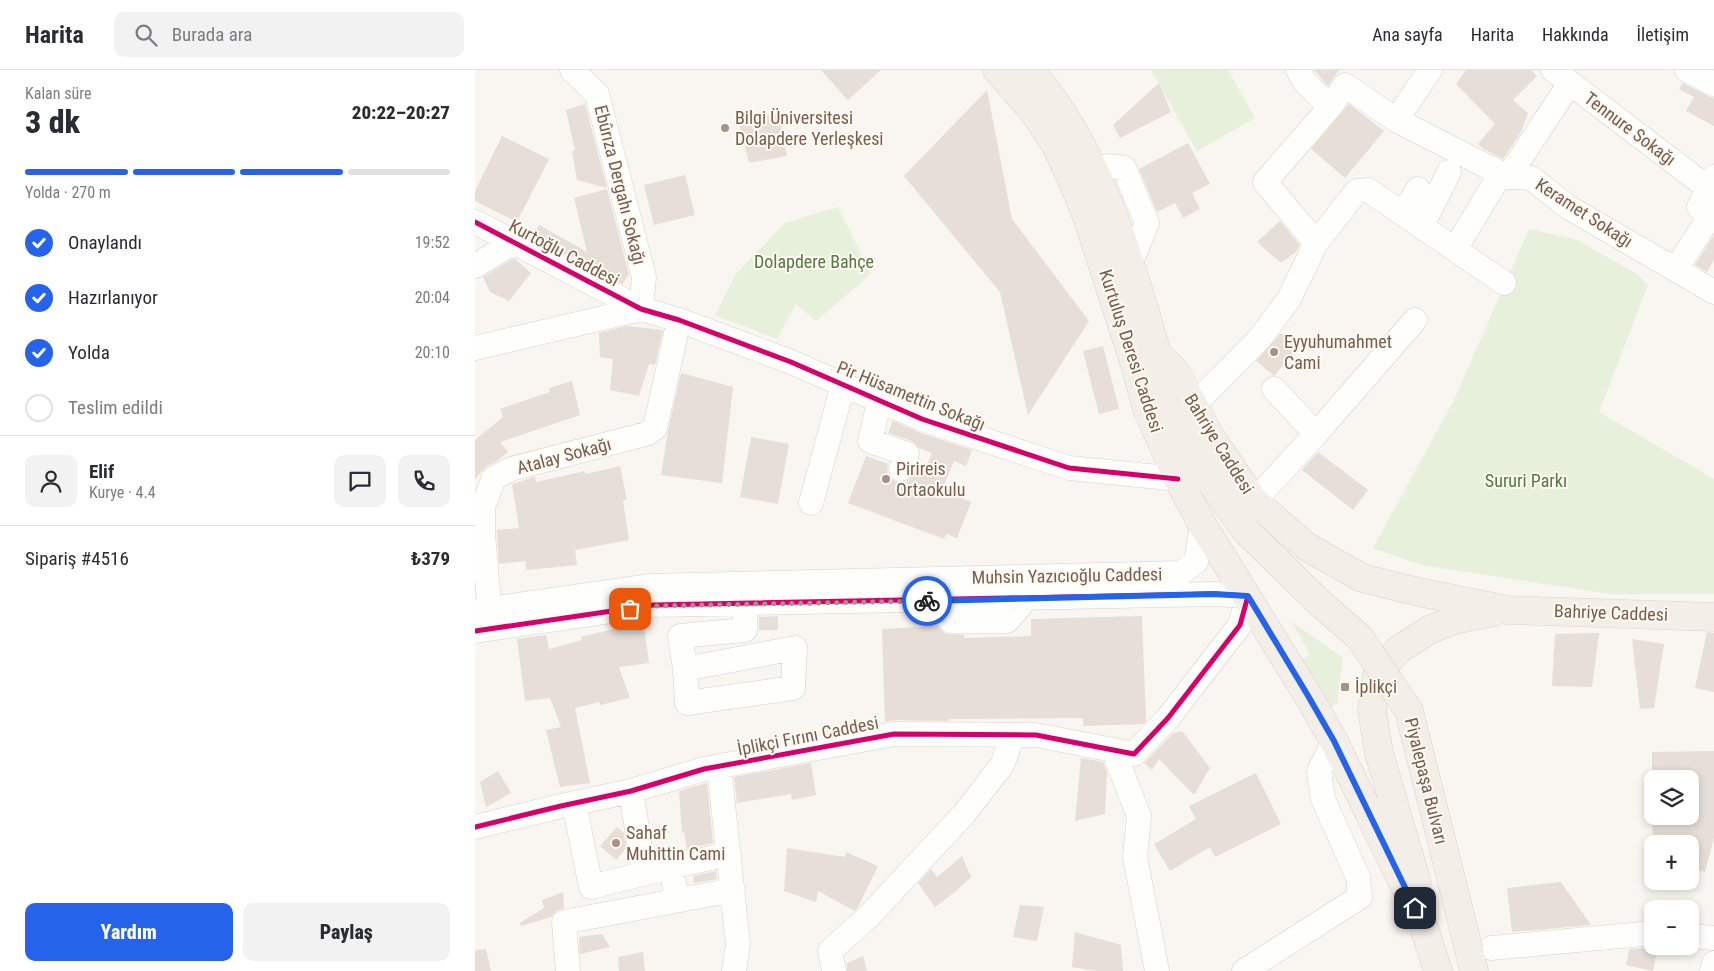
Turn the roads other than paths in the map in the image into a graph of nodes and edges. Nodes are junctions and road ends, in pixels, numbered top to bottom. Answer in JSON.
{"nodes":[{"id":1,"x":572,"y":70,"type":"edge"},
{"id":2,"x":997,"y":70,"type":"edge"},
{"id":3,"x":1029,"y":70,"type":"edge"},
{"id":4,"x":1052,"y":70,"type":"edge"},
{"id":5,"x":1298,"y":70,"type":"edge"},
{"id":6,"x":1431,"y":70,"type":"edge"},
{"id":7,"x":1687,"y":70,"type":"edge"},
{"id":8,"x":1561,"y":76,"type":"edge"},
{"id":9,"x":1714,"y":84,"type":"edge"},
{"id":10,"x":1330,"y":106,"type":"junction"},
{"id":11,"x":1396,"y":120,"type":"junction"},
{"id":12,"x":1449,"y":172,"type":"dead end"},
{"id":13,"x":1505,"y":175,"type":"junction"},
{"id":14,"x":1711,"y":183,"type":"edge"},
{"id":15,"x":1418,"y":190,"type":"dead end"},
{"id":16,"x":1403,"y":213,"type":"junction"},
{"id":17,"x":1713,"y":214,"type":"edge"},
{"id":18,"x":475,"y":222,"type":"edge"},
{"id":19,"x":1422,"y":226,"type":"junction"},
{"id":20,"x":514,"y":242,"type":"junction"},
{"id":21,"x":1316,"y":243,"type":"junction"},
{"id":22,"x":1455,"y":249,"type":"junction"},
{"id":23,"x":1126,"y":251,"type":"junction"},
{"id":24,"x":475,"y":266,"type":"edge"},
{"id":25,"x":1676,"y":269,"type":"junction"},
{"id":26,"x":1504,"y":283,"type":"dead end"},
{"id":27,"x":1714,"y":292,"type":"edge"},
{"id":28,"x":641,"y":309,"type":"junction"},
{"id":29,"x":679,"y":320,"type":"junction"},
{"id":30,"x":1415,"y":320,"type":"dead end"},
{"id":31,"x":486,"y":345,"type":"edge"},
{"id":32,"x":1158,"y":355,"type":"junction"},
{"id":33,"x":475,"y":360,"type":"edge"},
{"id":34,"x":843,"y":385,"type":"junction"},
{"id":35,"x":1274,"y":389,"type":"dead end"},
{"id":36,"x":886,"y":403,"type":"junction"},
{"id":37,"x":1193,"y":406,"type":"junction"},
{"id":38,"x":1316,"y":434,"type":"junction"},
{"id":39,"x":901,"y":469,"type":"dead end"},
{"id":40,"x":1178,"y":479,"type":"junction"},
{"id":41,"x":1254,"y":500,"type":"junction"},
{"id":42,"x":811,"y":504,"type":"dead end"},
{"id":43,"x":1202,"y":524,"type":"junction"},
{"id":44,"x":1246,"y":531,"type":"joint"},
{"id":45,"x":1181,"y":573,"type":"junction"},
{"id":46,"x":745,"y":586,"type":"junction"},
{"id":47,"x":1025,"y":588,"type":"junction"},
{"id":48,"x":931,"y":590,"type":"junction"},
{"id":49,"x":1189,"y":596,"type":"junction"},
{"id":50,"x":1248,"y":596,"type":"junction"},
{"id":51,"x":1508,"y":610,"type":"junction"},
{"id":52,"x":1714,"y":617,"type":"edge"},
{"id":53,"x":483,"y":620,"type":"edge"},
{"id":54,"x":685,"y":669,"type":"dead end"},
{"id":55,"x":1013,"y":735,"type":"junction"},
{"id":56,"x":1334,"y":741,"type":"junction"},
{"id":57,"x":1113,"y":750,"type":"junction"},
{"id":58,"x":719,"y":766,"type":"junction"},
{"id":59,"x":631,"y":791,"type":"junction"},
{"id":60,"x":574,"y":803,"type":"junction"},
{"id":61,"x":475,"y":827,"type":"edge"},
{"id":62,"x":729,"y":854,"type":"junction"},
{"id":63,"x":670,"y":867,"type":"junction"},
{"id":64,"x":644,"y":874,"type":"junction"},
{"id":65,"x":733,"y":890,"type":"junction"},
{"id":66,"x":678,"y":900,"type":"junction"},
{"id":67,"x":1423,"y":924,"type":"junction"},
{"id":68,"x":1644,"y":934,"type":"edge"},
{"id":69,"x":1699,"y":937,"type":"edge"},
{"id":70,"x":1714,"y":938,"type":"edge"},
{"id":71,"x":1478,"y":956,"type":"edge"},
{"id":72,"x":1714,"y":963,"type":"edge"},
{"id":73,"x":568,"y":971,"type":"edge"},
{"id":74,"x":734,"y":971,"type":"edge"},
{"id":75,"x":834,"y":971,"type":"edge"},
{"id":76,"x":1157,"y":971,"type":"edge"},
{"id":77,"x":1243,"y":971,"type":"edge"},
{"id":78,"x":1438,"y":971,"type":"edge"},
{"id":79,"x":1712,"y":971,"type":"edge"}],
"edges":[{"from":1,"to":28,"type":"street","name":"Ebûrıza Dergahı Sokağı"},
{"from":2,"to":40,"type":"main road","name":"Kurtuluş Deresi Caddesi"},
{"from":3,"to":23,"type":"main road","name":"Kurtuluş Deresi Caddesi"},
{"from":4,"to":23,"type":"main road"},
{"from":5,"to":10,"type":"street"},
{"from":6,"to":11,"type":"street"},
{"from":7,"to":9,"type":"street"},
{"from":8,"to":13,"type":"street"},
{"from":8,"to":14,"type":"street","name":"Tennure Sokağı"},
{"from":10,"to":11,"type":"street","name":"Keramet Sokağı"},
{"from":10,"to":21,"type":"street"},
{"from":11,"to":13,"type":"street","name":"Keramet Sokağı"},
{"from":12,"to":19,"type":"street"},
{"from":13,"to":22,"type":"street"},
{"from":13,"to":25,"type":"street","name":"Keramet Sokağı"},
{"from":14,"to":17,"type":"street"},
{"from":15,"to":16,"type":"street"},
{"from":16,"to":19,"type":"street"},
{"from":16,"to":21,"type":"street"},
{"from":17,"to":25,"type":"street"},
{"from":18,"to":20,"type":"street","name":"Kurtoğlu Caddesi"},
{"from":19,"to":22,"type":"street"},
{"from":20,"to":24,"type":"street"},
{"from":20,"to":28,"type":"street","name":"Kurtoğlu Caddesi"},
{"from":21,"to":37,"type":"street"},
{"from":22,"to":26,"type":"street"},
{"from":23,"to":32,"type":"main road","name":"Kurtuluş Deresi Caddesi"},
{"from":25,"to":27,"type":"street","name":"Keramet Sokağı"},
{"from":28,"to":29,"type":"street","name":"Pir Hüsamettin Sokağı"},
{"from":28,"to":31,"type":"street"},
{"from":29,"to":34,"type":"street","name":"Pir Hüsamettin Sokağı"},
{"from":29,"to":53,"type":"street","name":"Atalay Sokağı"},
{"from":30,"to":38,"type":"street"},
{"from":31,"to":33,"type":"street"},
{"from":32,"to":37,"type":"main road","name":"Bahriye Caddesi"},
{"from":32,"to":44,"type":"main road","name":"Kurtuluş Deresi Caddesi"},
{"from":34,"to":36,"type":"street","name":"Pir Hüsamettin Sokağı"},
{"from":34,"to":42,"type":"street"},
{"from":35,"to":38,"type":"street"},
{"from":36,"to":39,"type":"street"},
{"from":36,"to":40,"type":"street","name":"Pir Hüsamettin Sokağı"},
{"from":37,"to":41,"type":"main road","name":"Bahriye Caddesi"},
{"from":38,"to":41,"type":"street"},
{"from":40,"to":43,"type":"main road","name":"Kurtuluş Deresi Caddesi"},
{"from":41,"to":51,"type":"main road","name":"Bahriye Caddesi"},
{"from":43,"to":45,"type":"street","name":"Muhsin Yazıcıoğlu Caddesi"},
{"from":43,"to":50,"type":"main road","name":"Kurtuluş Deresi Caddesi"},
{"from":44,"to":71,"type":"main road","name":"Piyalepaşa Bulvarı","bridge":true},
{"from":45,"to":47,"type":"street","name":"Muhsin Yazıcıoğlu Caddesi"},
{"from":45,"to":49,"type":"street"},
{"from":46,"to":48,"type":"street","name":"Muhsin Yazıcıoğlu Caddesi"},
{"from":46,"to":53,"type":"street","name":"Muhsin Yazıcıoğlu Caddesi"},
{"from":46,"to":54,"type":"street"},
{"from":47,"to":48,"type":"street","name":"Muhsin Yazıcıoğlu Caddesi"},
{"from":47,"to":48,"type":"street"},
{"from":47,"to":49,"type":"street","name":"Muhsin Yazıcıoğlu Caddesi"},
{"from":49,"to":50,"type":"street","name":"Muhsin Yazıcıoğlu Caddesi"},
{"from":50,"to":56,"type":"main road","name":"Kurtuluş Deresi Caddesi"},
{"from":50,"to":57,"type":"street","name":"İplikçi Fırını Caddesi"},
{"from":51,"to":52,"type":"main road","name":"Bahriye Caddesi"},
{"from":51,"to":67,"type":"main road","name":"Bahriye Caddesi"},
{"from":55,"to":57,"type":"street","name":"İplikçi Fırını Caddesi"},
{"from":55,"to":58,"type":"street","name":"İplikçi Fırını Caddesi"},
{"from":55,"to":75,"type":"street"},
{"from":56,"to":67,"type":"main road","name":"Kurtuluş Deresi Caddesi"},
{"from":56,"to":77,"type":"street"},
{"from":57,"to":76,"type":"street"},
{"from":58,"to":59,"type":"street","name":"İplikçi Fırını Caddesi"},
{"from":58,"to":62,"type":"street"},
{"from":59,"to":60,"type":"street","name":"İplikçi Fırını Caddesi"},
{"from":59,"to":64,"type":"street"},
{"from":60,"to":61,"type":"street","name":"İplikçi Fırını Caddesi"},
{"from":60,"to":64,"type":"street"},
{"from":62,"to":63,"type":"street"},
{"from":62,"to":65,"type":"street"},
{"from":63,"to":64,"type":"street"},
{"from":63,"to":66,"type":"street"},
{"from":65,"to":66,"type":"street"},
{"from":65,"to":74,"type":"street"},
{"from":66,"to":73,"type":"street"},
{"from":67,"to":78,"type":"main road"},
{"from":68,"to":71,"type":"street"},
{"from":69,"to":70,"type":"street"},
{"from":72,"to":79,"type":"street"}]}
